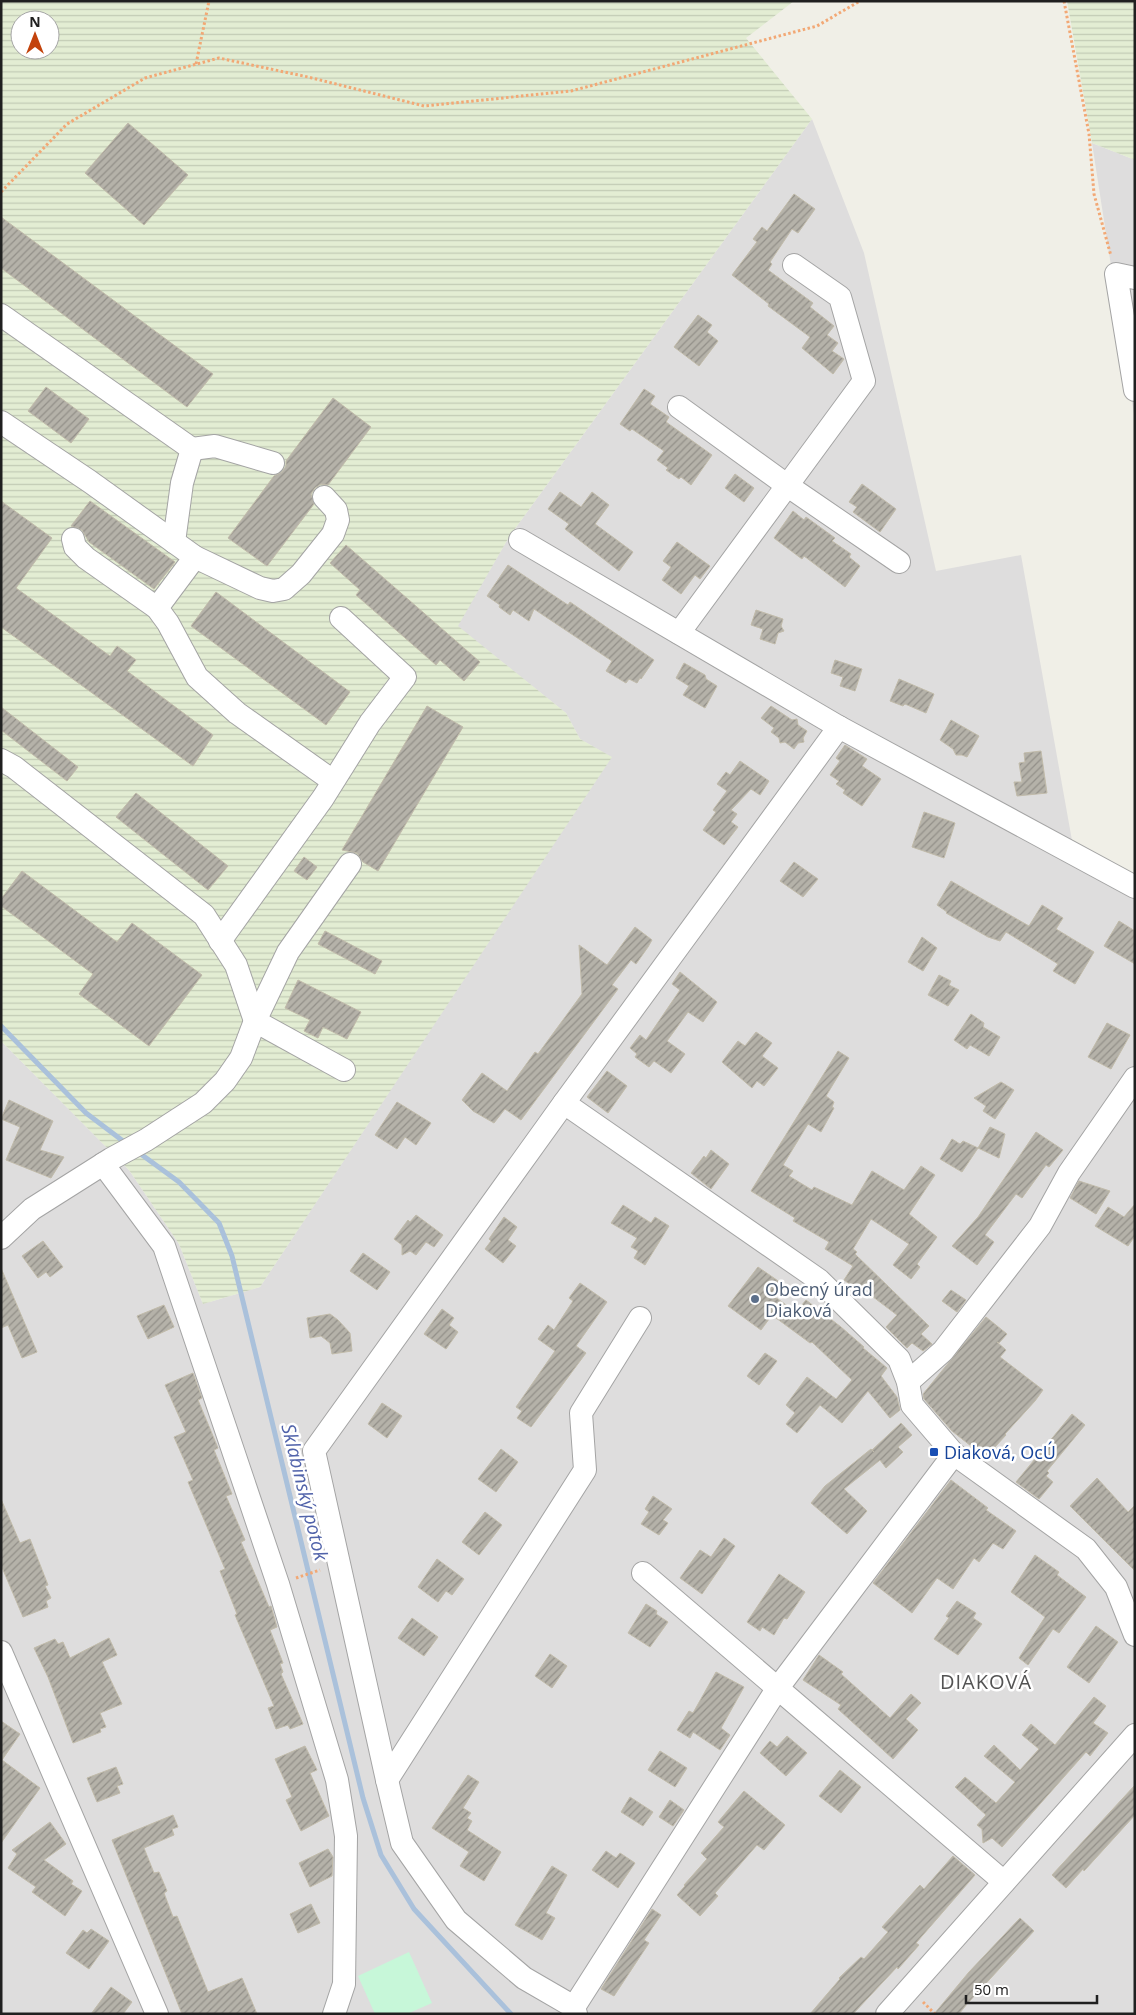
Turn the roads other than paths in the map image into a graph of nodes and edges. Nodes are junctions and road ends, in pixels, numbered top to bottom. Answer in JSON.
{"nodes":[{"id":1,"x":794,"y":265,"type":"dead end"},
{"id":2,"x":1125,"y":276,"type":"edge"},
{"id":3,"x":1,"y":315,"type":"edge"},
{"id":4,"x":1135,"y":390,"type":"edge"},
{"id":5,"x":679,"y":407,"type":"dead end"},
{"id":6,"x":1,"y":422,"type":"edge"},
{"id":7,"x":192,"y":448,"type":"junction"},
{"id":8,"x":273,"y":463,"type":"dead end"},
{"id":9,"x":788,"y":486,"type":"junction"},
{"id":10,"x":324,"y":497,"type":"dead end"},
{"id":11,"x":73,"y":538,"type":"dead end"},
{"id":12,"x":520,"y":540,"type":"dead end"},
{"id":13,"x":174,"y":542,"type":"junction"},
{"id":14,"x":195,"y":557,"type":"junction"},
{"id":15,"x":899,"y":562,"type":"dead end"},
{"id":16,"x":157,"y":608,"type":"junction"},
{"id":17,"x":341,"y":618,"type":"dead end"},
{"id":18,"x":679,"y":633,"type":"junction"},
{"id":19,"x":839,"y":728,"type":"junction"},
{"id":20,"x":1,"y":760,"type":"edge"},
{"id":21,"x":333,"y":781,"type":"junction"},
{"id":22,"x":350,"y":864,"type":"dead end"},
{"id":23,"x":1135,"y":887,"type":"edge"},
{"id":24,"x":220,"y":941,"type":"junction"},
{"id":25,"x":255,"y":1021,"type":"junction"},
{"id":26,"x":344,"y":1070,"type":"dead end"},
{"id":27,"x":1135,"y":1078,"type":"edge"},
{"id":28,"x":564,"y":1103,"type":"junction"},
{"id":29,"x":107,"y":1162,"type":"junction"},
{"id":30,"x":1,"y":1238,"type":"edge"},
{"id":31,"x":640,"y":1318,"type":"dead end"},
{"id":32,"x":908,"y":1382,"type":"junction"},
{"id":33,"x":954,"y":1454,"type":"junction"},
{"id":34,"x":643,"y":1574,"type":"dead end"},
{"id":35,"x":1135,"y":1635,"type":"edge"},
{"id":36,"x":1,"y":1652,"type":"edge"},
{"id":37,"x":777,"y":1689,"type":"junction"},
{"id":38,"x":1135,"y":1735,"type":"edge"},
{"id":39,"x":387,"y":1780,"type":"junction"},
{"id":40,"x":1004,"y":1882,"type":"junction"},
{"id":41,"x":575,"y":2010,"type":"edge"},
{"id":42,"x":894,"y":2011,"type":"edge"},
{"id":43,"x":157,"y":2014,"type":"edge"},
{"id":44,"x":334,"y":2014,"type":"edge"}],
"edges":[{"from":1,"to":9,"type":"street"},
{"from":2,"to":4,"type":"street"},
{"from":3,"to":7,"type":"street"},
{"from":5,"to":9,"type":"street"},
{"from":6,"to":13,"type":"street"},
{"from":7,"to":8,"type":"street"},
{"from":7,"to":13,"type":"street"},
{"from":9,"to":15,"type":"street"},
{"from":9,"to":18,"type":"street"},
{"from":10,"to":14,"type":"street"},
{"from":11,"to":16,"type":"street"},
{"from":12,"to":18,"type":"street"},
{"from":13,"to":14,"type":"street"},
{"from":14,"to":16,"type":"street"},
{"from":16,"to":21,"type":"street"},
{"from":17,"to":21,"type":"street"},
{"from":18,"to":19,"type":"street"},
{"from":19,"to":23,"type":"street"},
{"from":19,"to":28,"type":"street"},
{"from":20,"to":24,"type":"street"},
{"from":21,"to":24,"type":"street"},
{"from":22,"to":25,"type":"street"},
{"from":24,"to":25,"type":"street"},
{"from":25,"to":26,"type":"street"},
{"from":25,"to":29,"type":"street"},
{"from":27,"to":32,"type":"street"},
{"from":28,"to":32,"type":"street"},
{"from":28,"to":39,"type":"street"},
{"from":29,"to":30,"type":"street"},
{"from":29,"to":44,"type":"street"},
{"from":31,"to":39,"type":"street"},
{"from":32,"to":33,"type":"street"},
{"from":33,"to":35,"type":"street"},
{"from":33,"to":37,"type":"street"},
{"from":34,"to":37,"type":"street"},
{"from":36,"to":43,"type":"street"},
{"from":37,"to":40,"type":"street"},
{"from":37,"to":41,"type":"street"},
{"from":38,"to":40,"type":"street"},
{"from":39,"to":41,"type":"street"},
{"from":40,"to":42,"type":"street"}]}
